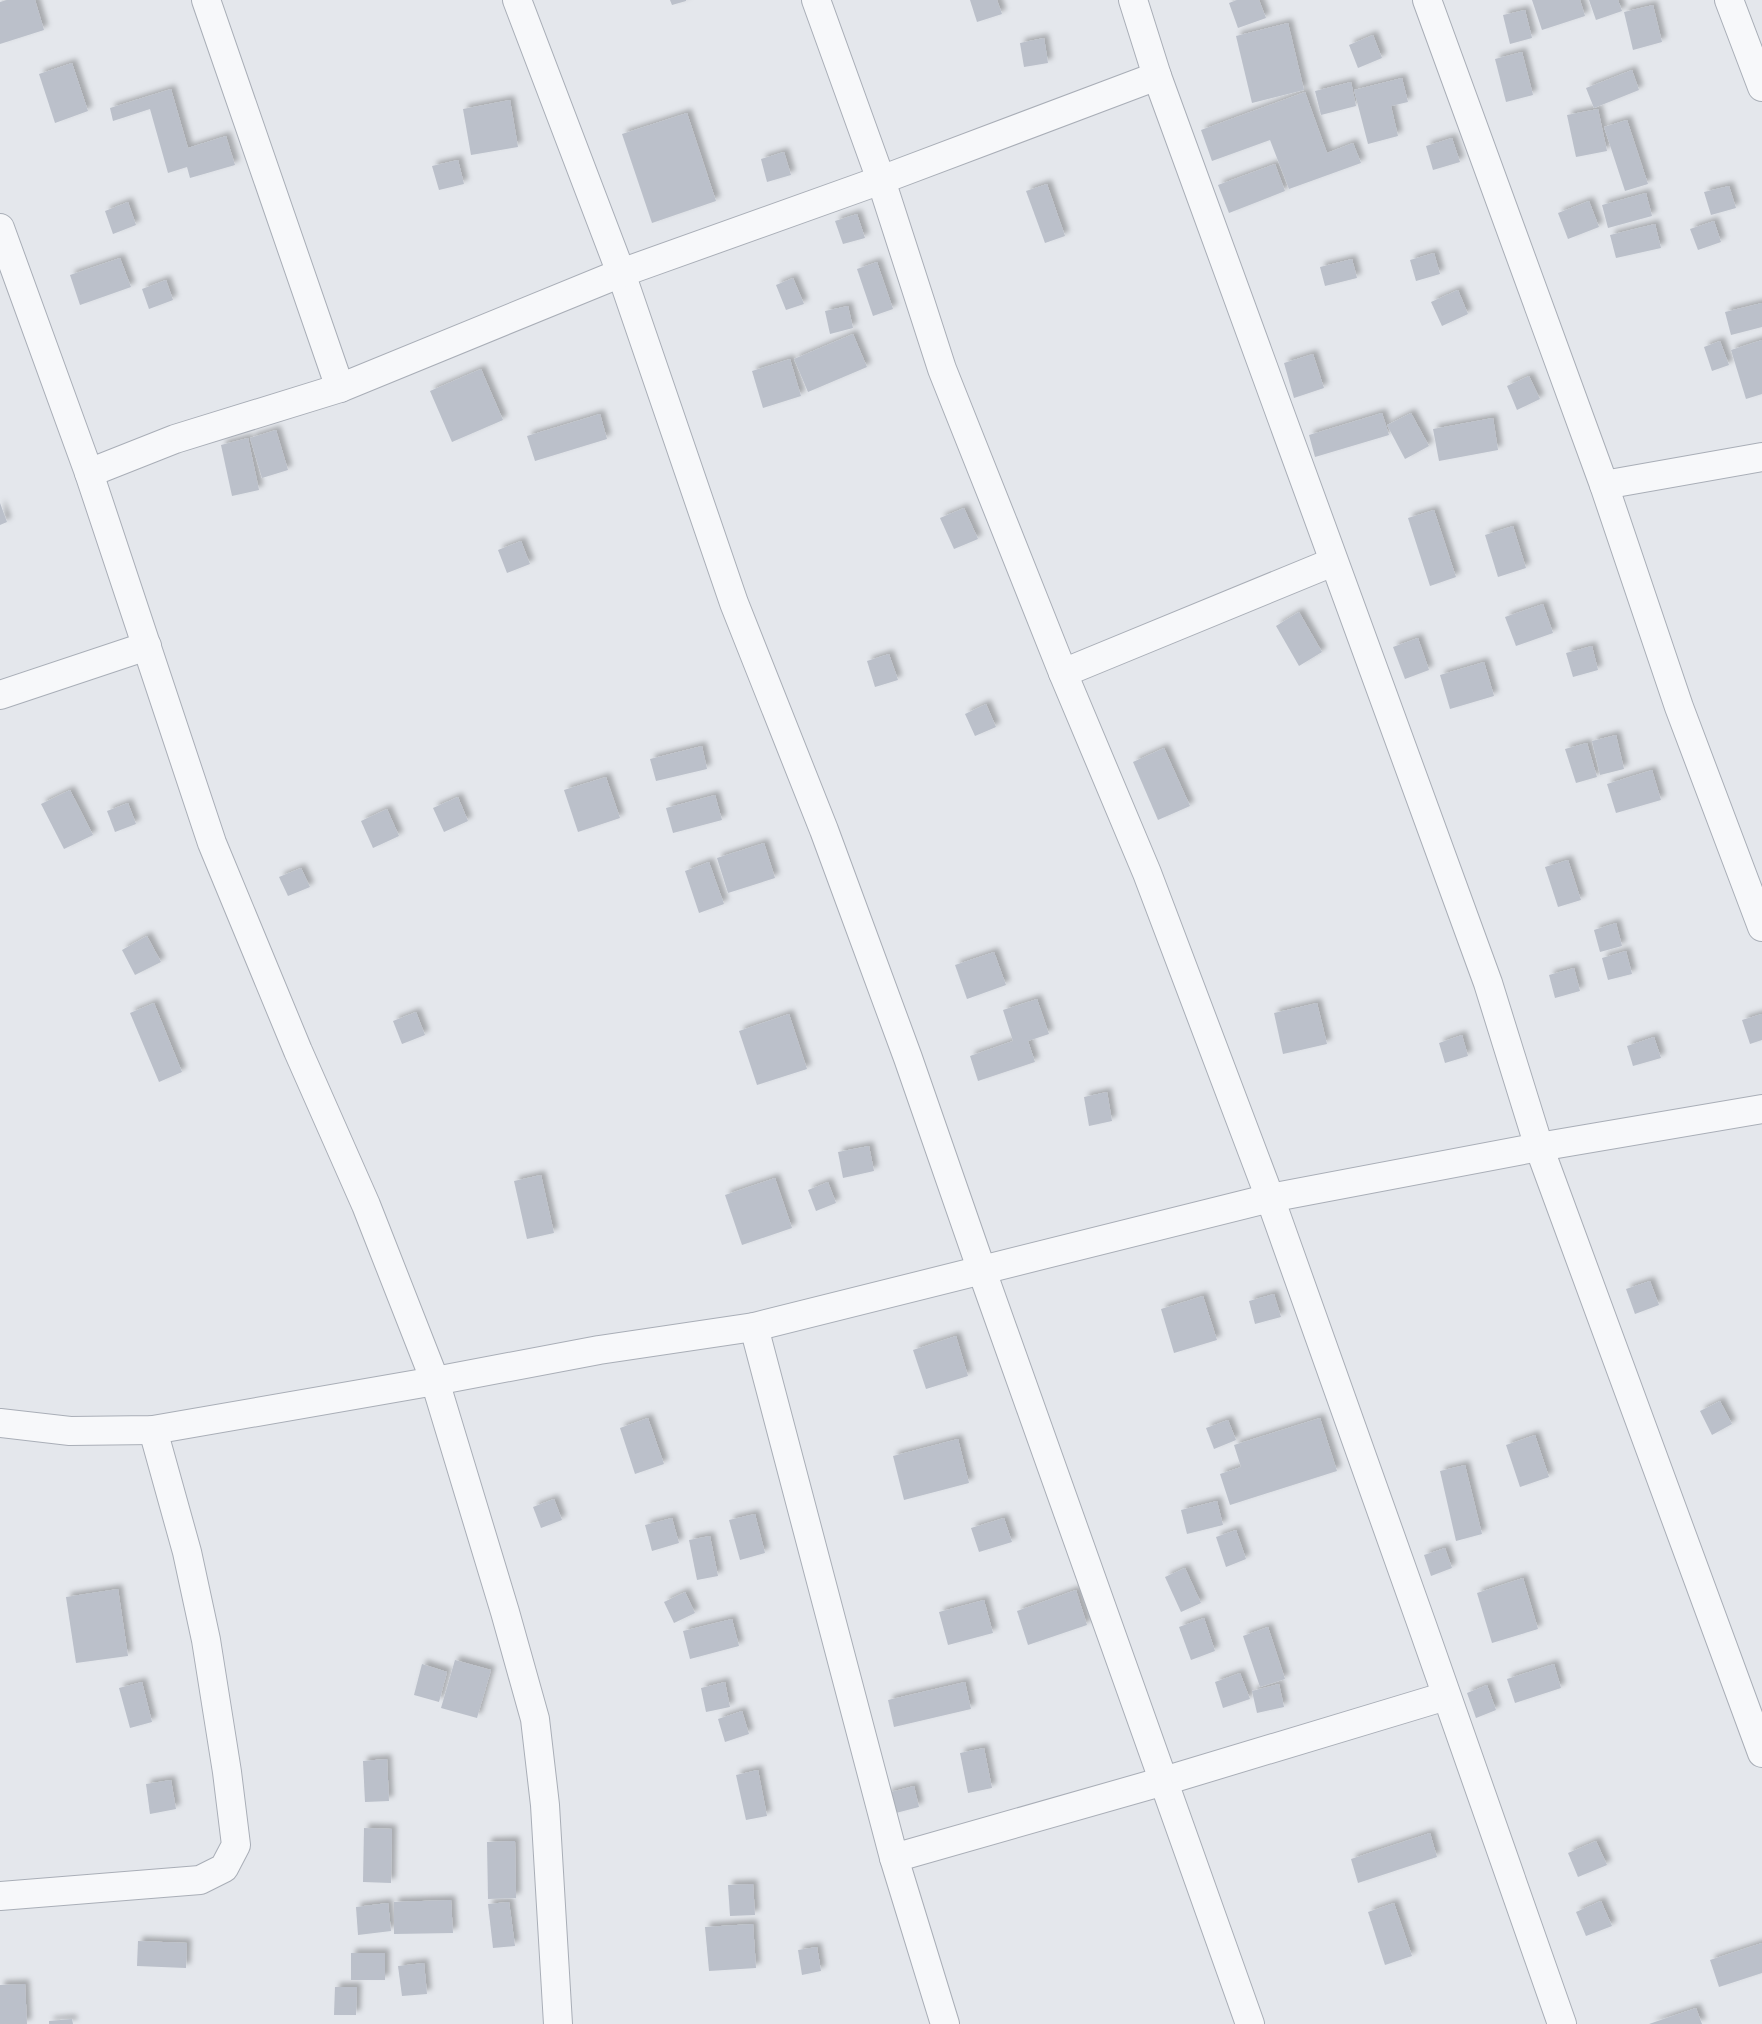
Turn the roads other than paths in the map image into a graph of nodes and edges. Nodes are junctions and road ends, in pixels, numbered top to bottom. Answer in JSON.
{"nodes":[{"id":1,"x":206,"y":0,"type":"edge"},
{"id":2,"x":517,"y":0,"type":"edge"},
{"id":3,"x":816,"y":0,"type":"edge"},
{"id":4,"x":1133,"y":0,"type":"edge"},
{"id":5,"x":1427,"y":0,"type":"edge"},
{"id":6,"x":1729,"y":0,"type":"edge"},
{"id":7,"x":1156,"y":76,"type":"junction"},
{"id":8,"x":1762,"y":87,"type":"edge"},
{"id":9,"x":881,"y":180,"type":"junction"},
{"id":10,"x":0,"y":228,"type":"edge"},
{"id":11,"x":621,"y":273,"type":"junction"},
{"id":12,"x":340,"y":388,"type":"junction"},
{"id":13,"x":1762,"y":457,"type":"edge"},
{"id":14,"x":89,"y":473,"type":"junction"},
{"id":15,"x":1604,"y":485,"type":"junction"},
{"id":16,"x":1333,"y":562,"type":"junction"},
{"id":17,"x":146,"y":646,"type":"junction"},
{"id":18,"x":1063,"y":673,"type":"junction"},
{"id":19,"x":0,"y":695,"type":"edge"},
{"id":20,"x":1762,"y":927,"type":"edge"},
{"id":21,"x":1762,"y":1109,"type":"edge"},
{"id":22,"x":1540,"y":1147,"type":"junction"},
{"id":23,"x":1270,"y":1198,"type":"junction"},
{"id":24,"x":982,"y":1271,"type":"junction"},
{"id":25,"x":754,"y":1327,"type":"junction"},
{"id":26,"x":435,"y":1381,"type":"junction"},
{"id":27,"x":0,"y":1423,"type":"edge"},
{"id":28,"x":153,"y":1430,"type":"junction"},
{"id":29,"x":1446,"y":1696,"type":"junction"},
{"id":30,"x":1762,"y":1753,"type":"edge"},
{"id":31,"x":1164,"y":1781,"type":"junction"},
{"id":32,"x":894,"y":1858,"type":"junction"},
{"id":33,"x":0,"y":1896,"type":"edge"},
{"id":34,"x":558,"y":2024,"type":"edge"},
{"id":35,"x":945,"y":2024,"type":"edge"},
{"id":36,"x":1250,"y":2024,"type":"edge"},
{"id":37,"x":1562,"y":2024,"type":"edge"}],
"edges":[{"from":1,"to":12,"type":"street"},
{"from":2,"to":11,"type":"street"},
{"from":3,"to":9,"type":"street"},
{"from":4,"to":7,"type":"street"},
{"from":5,"to":15,"type":"street"},
{"from":6,"to":8,"type":"street"},
{"from":7,"to":9,"type":"street"},
{"from":7,"to":16,"type":"street"},
{"from":9,"to":11,"type":"street"},
{"from":9,"to":18,"type":"street"},
{"from":10,"to":14,"type":"street"},
{"from":11,"to":12,"type":"street"},
{"from":11,"to":24,"type":"street"},
{"from":12,"to":14,"type":"street"},
{"from":13,"to":15,"type":"street"},
{"from":14,"to":17,"type":"street"},
{"from":15,"to":20,"type":"street"},
{"from":16,"to":18,"type":"street"},
{"from":16,"to":22,"type":"street"},
{"from":17,"to":19,"type":"street"},
{"from":17,"to":26,"type":"street"},
{"from":18,"to":23,"type":"street"},
{"from":21,"to":22,"type":"street"},
{"from":22,"to":23,"type":"street"},
{"from":22,"to":30,"type":"street"},
{"from":23,"to":24,"type":"street"},
{"from":23,"to":29,"type":"street"},
{"from":24,"to":25,"type":"street"},
{"from":24,"to":31,"type":"street"},
{"from":25,"to":26,"type":"street"},
{"from":25,"to":32,"type":"street"},
{"from":26,"to":28,"type":"street"},
{"from":26,"to":34,"type":"street"},
{"from":27,"to":28,"type":"street"},
{"from":28,"to":33,"type":"street"},
{"from":29,"to":31,"type":"street"},
{"from":29,"to":37,"type":"street"},
{"from":31,"to":32,"type":"street"},
{"from":31,"to":36,"type":"street"},
{"from":32,"to":35,"type":"street"}]}
